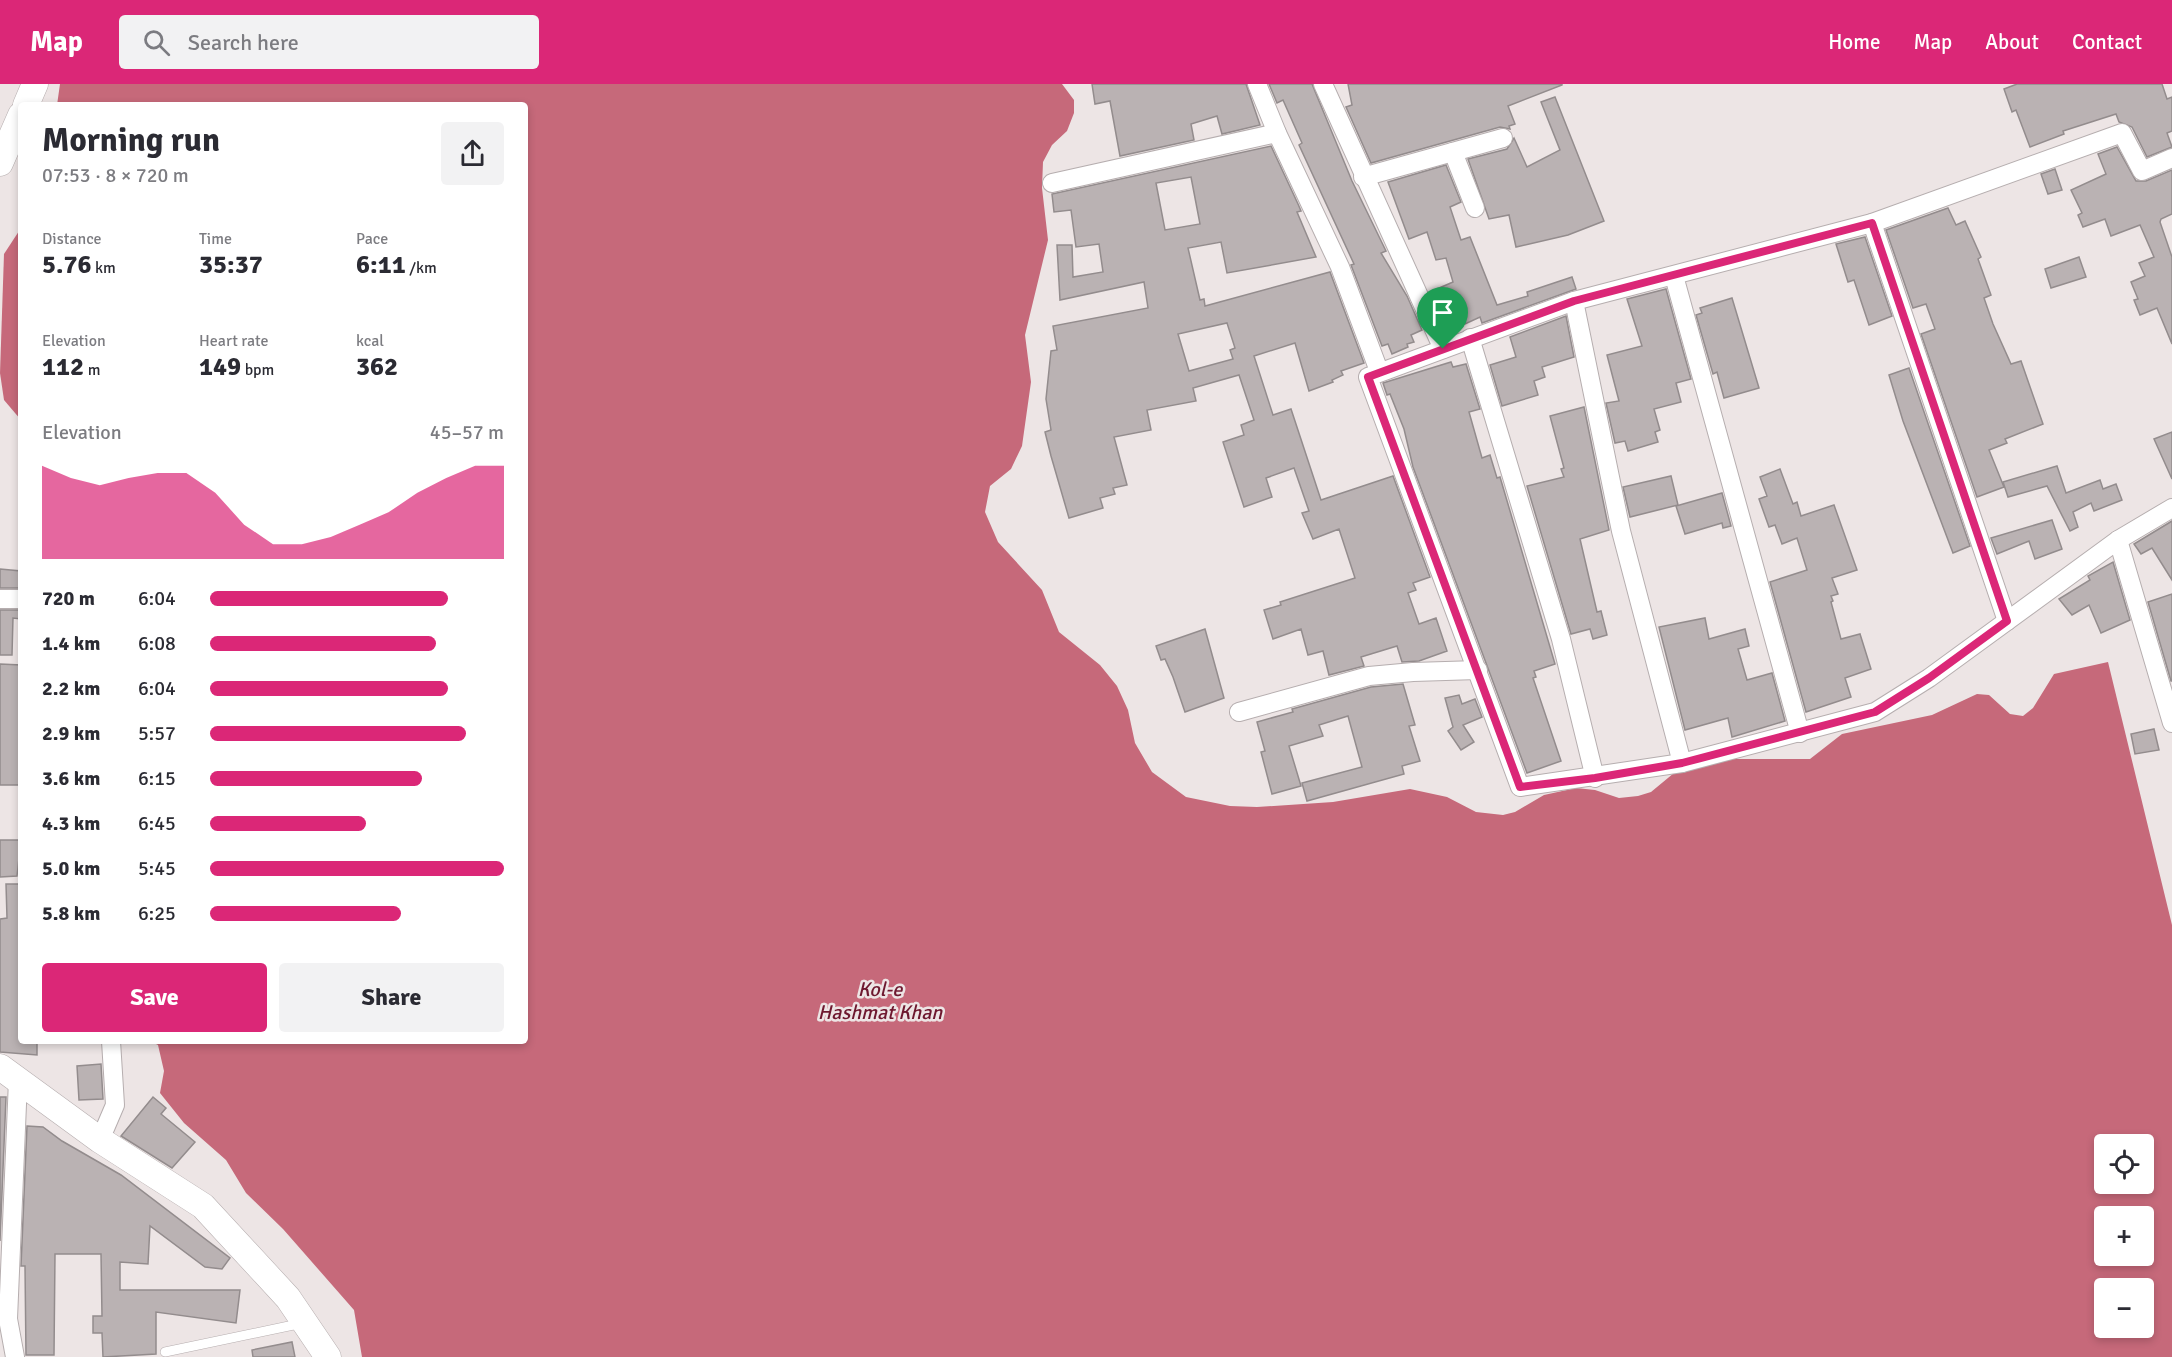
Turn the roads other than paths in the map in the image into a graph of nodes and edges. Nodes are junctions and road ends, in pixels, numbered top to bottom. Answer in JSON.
{"nodes":[{"id":1,"x":35,"y":84,"type":"edge"},
{"id":2,"x":1257,"y":84,"type":"edge"},
{"id":3,"x":1323,"y":84,"type":"edge"},
{"id":4,"x":27,"y":102,"type":"edge"},
{"id":5,"x":18,"y":123,"type":"edge"},
{"id":6,"x":1277,"y":133,"type":"junction"},
{"id":7,"x":1503,"y":138,"type":"dead end"},
{"id":8,"x":1453,"y":152,"type":"junction"},
{"id":9,"x":2172,"y":158,"type":"edge"},
{"id":10,"x":0,"y":163,"type":"edge"},
{"id":11,"x":1362,"y":177,"type":"junction"},
{"id":12,"x":1052,"y":183,"type":"dead end"},
{"id":13,"x":1475,"y":208,"type":"dead end"},
{"id":14,"x":1872,"y":223,"type":"junction"},
{"id":15,"x":1674,"y":276,"type":"junction"},
{"id":16,"x":1574,"y":301,"type":"junction"},
{"id":17,"x":1470,"y":338,"type":"junction"},
{"id":18,"x":1443,"y":349,"type":"junction"},
{"id":19,"x":1379,"y":371,"type":"junction"},
{"id":20,"x":2172,"y":508,"type":"edge"},
{"id":21,"x":2118,"y":540,"type":"junction"},
{"id":22,"x":0,"y":599,"type":"edge"},
{"id":23,"x":18,"y":599,"type":"edge"},
{"id":24,"x":2007,"y":621,"type":"junction"},
{"id":25,"x":1478,"y":670,"type":"junction"},
{"id":26,"x":1239,"y":712,"type":"dead end"},
{"id":27,"x":2172,"y":723,"type":"edge"},
{"id":28,"x":1800,"y":733,"type":"junction"},
{"id":29,"x":1682,"y":763,"type":"junction"},
{"id":30,"x":1595,"y":778,"type":"junction"},
{"id":31,"x":111,"y":1044,"type":"edge"},
{"id":32,"x":9,"y":1074,"type":"edge"},
{"id":33,"x":100,"y":1140,"type":"junction"},
{"id":34,"x":305,"y":1323,"type":"junction"},
{"id":35,"x":165,"y":1352,"type":"dead end"},
{"id":36,"x":15,"y":1357,"type":"edge"},
{"id":37,"x":328,"y":1357,"type":"edge"}],
"edges":[{"from":1,"to":4,"type":"street"},
{"from":2,"to":6,"type":"street"},
{"from":3,"to":11,"type":"street"},
{"from":5,"to":10,"type":"street"},
{"from":6,"to":12,"type":"street"},
{"from":6,"to":19,"type":"street"},
{"from":7,"to":8,"type":"street"},
{"from":8,"to":11,"type":"street"},
{"from":8,"to":13,"type":"street"},
{"from":9,"to":14,"type":"street"},
{"from":11,"to":18,"type":"street"},
{"from":14,"to":15,"type":"street"},
{"from":14,"to":24,"type":"street"},
{"from":15,"to":16,"type":"street"},
{"from":15,"to":28,"type":"street"},
{"from":16,"to":17,"type":"street"},
{"from":16,"to":29,"type":"street"},
{"from":17,"to":18,"type":"street"},
{"from":17,"to":30,"type":"street"},
{"from":18,"to":19,"type":"street"},
{"from":19,"to":25,"type":"street"},
{"from":20,"to":21,"type":"street"},
{"from":21,"to":24,"type":"street"},
{"from":21,"to":27,"type":"street"},
{"from":22,"to":23,"type":"street"},
{"from":24,"to":28,"type":"street"},
{"from":25,"to":26,"type":"street"},
{"from":25,"to":30,"type":"street"},
{"from":28,"to":29,"type":"street"},
{"from":29,"to":30,"type":"street"},
{"from":31,"to":33,"type":"street"},
{"from":32,"to":33,"type":"street"},
{"from":32,"to":36,"type":"street"},
{"from":33,"to":34,"type":"street"},
{"from":34,"to":35,"type":"lane"},
{"from":34,"to":37,"type":"street"}]}
